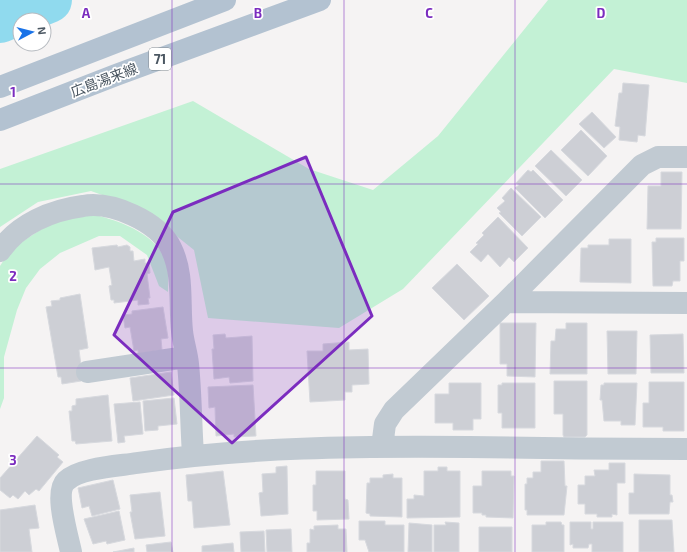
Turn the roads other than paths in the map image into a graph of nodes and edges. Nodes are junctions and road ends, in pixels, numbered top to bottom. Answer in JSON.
{"nodes":[{"id":1,"x":225,"y":0,"type":"edge"},
{"id":2,"x":320,"y":0,"type":"edge"},
{"id":3,"x":0,"y":88,"type":"edge"},
{"id":4,"x":0,"y":120,"type":"edge"},
{"id":5,"x":687,"y":157,"type":"edge"},
{"id":6,"x":0,"y":251,"type":"edge"},
{"id":7,"x":506,"y":302,"type":"junction"},
{"id":8,"x":687,"y":303,"type":"edge"},
{"id":9,"x":186,"y":357,"type":"junction"},
{"id":10,"x":87,"y":372,"type":"dead end"},
{"id":11,"x":382,"y":446,"type":"junction"},
{"id":12,"x":687,"y":449,"type":"edge"},
{"id":13,"x":192,"y":455,"type":"junction"},
{"id":14,"x":71,"y":552,"type":"edge"}],
"edges":[{"from":1,"to":3,"type":"main road","number":"71"},
{"from":2,"to":4,"type":"main road","name":"広島湯来線","number":"71"},
{"from":5,"to":7,"type":"street"},
{"from":6,"to":9,"type":"street"},
{"from":7,"to":8,"type":"street"},
{"from":7,"to":11,"type":"street"},
{"from":9,"to":10,"type":"street"},
{"from":9,"to":13,"type":"street"},
{"from":11,"to":12,"type":"street"},
{"from":11,"to":13,"type":"street"},
{"from":13,"to":14,"type":"street"}]}
